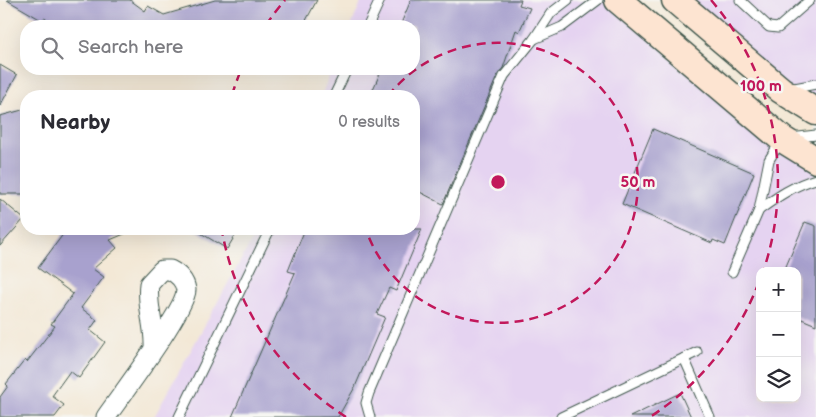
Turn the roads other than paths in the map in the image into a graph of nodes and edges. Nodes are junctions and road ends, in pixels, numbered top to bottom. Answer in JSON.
{"nodes":[{"id":1,"x":380,"y":0,"type":"edge"},
{"id":2,"x":568,"y":0,"type":"edge"},
{"id":3,"x":598,"y":0,"type":"edge"},
{"id":4,"x":618,"y":0,"type":"edge"},
{"id":5,"x":674,"y":0,"type":"edge"},
{"id":6,"x":740,"y":0,"type":"edge"},
{"id":7,"x":810,"y":0,"type":"edge"},
{"id":8,"x":371,"y":20,"type":"edge"},
{"id":9,"x":534,"y":39,"type":"junction"},
{"id":10,"x":344,"y":75,"type":"edge"},
{"id":11,"x":816,"y":84,"type":"edge"},
{"id":12,"x":337,"y":90,"type":"edge"},
{"id":13,"x":781,"y":90,"type":"junction"},
{"id":14,"x":816,"y":112,"type":"edge"},
{"id":15,"x":816,"y":135,"type":"edge"},
{"id":16,"x":782,"y":139,"type":"junction"},
{"id":17,"x":816,"y":160,"type":"edge"},
{"id":18,"x":816,"y":179,"type":"edge"},
{"id":19,"x":759,"y":210,"type":"junction"},
{"id":20,"x":267,"y":235,"type":"edge"},
{"id":21,"x":732,"y":272,"type":"dead end"},
{"id":22,"x":154,"y":347,"type":"dead end"},
{"id":23,"x":697,"y":352,"type":"dead end"},
{"id":24,"x":684,"y":358,"type":"junction"},
{"id":25,"x":106,"y":417,"type":"edge"},
{"id":26,"x":179,"y":417,"type":"edge"},
{"id":27,"x":370,"y":417,"type":"edge"},
{"id":28,"x":561,"y":417,"type":"edge"},
{"id":29,"x":710,"y":417,"type":"edge"}],
"edges":[{"from":1,"to":8,"type":"lane"},
{"from":2,"to":9,"type":"lane"},
{"from":3,"to":9,"type":"lane"},
{"from":4,"to":16,"type":"street"},
{"from":5,"to":13,"type":"street"},
{"from":6,"to":7,"type":"lane"},
{"from":9,"to":27,"type":"lane"},
{"from":10,"to":12,"type":"lane"},
{"from":11,"to":13,"type":"lane"},
{"from":13,"to":14,"type":"street"},
{"from":15,"to":16,"type":"lane"},
{"from":16,"to":17,"type":"street"},
{"from":16,"to":19,"type":"lane"},
{"from":18,"to":19,"type":"lane"},
{"from":19,"to":21,"type":"lane"},
{"from":20,"to":26,"type":"lane"},
{"from":22,"to":25,"type":"street"},
{"from":23,"to":24,"type":"lane"},
{"from":24,"to":28,"type":"lane"},
{"from":24,"to":29,"type":"lane"}]}
